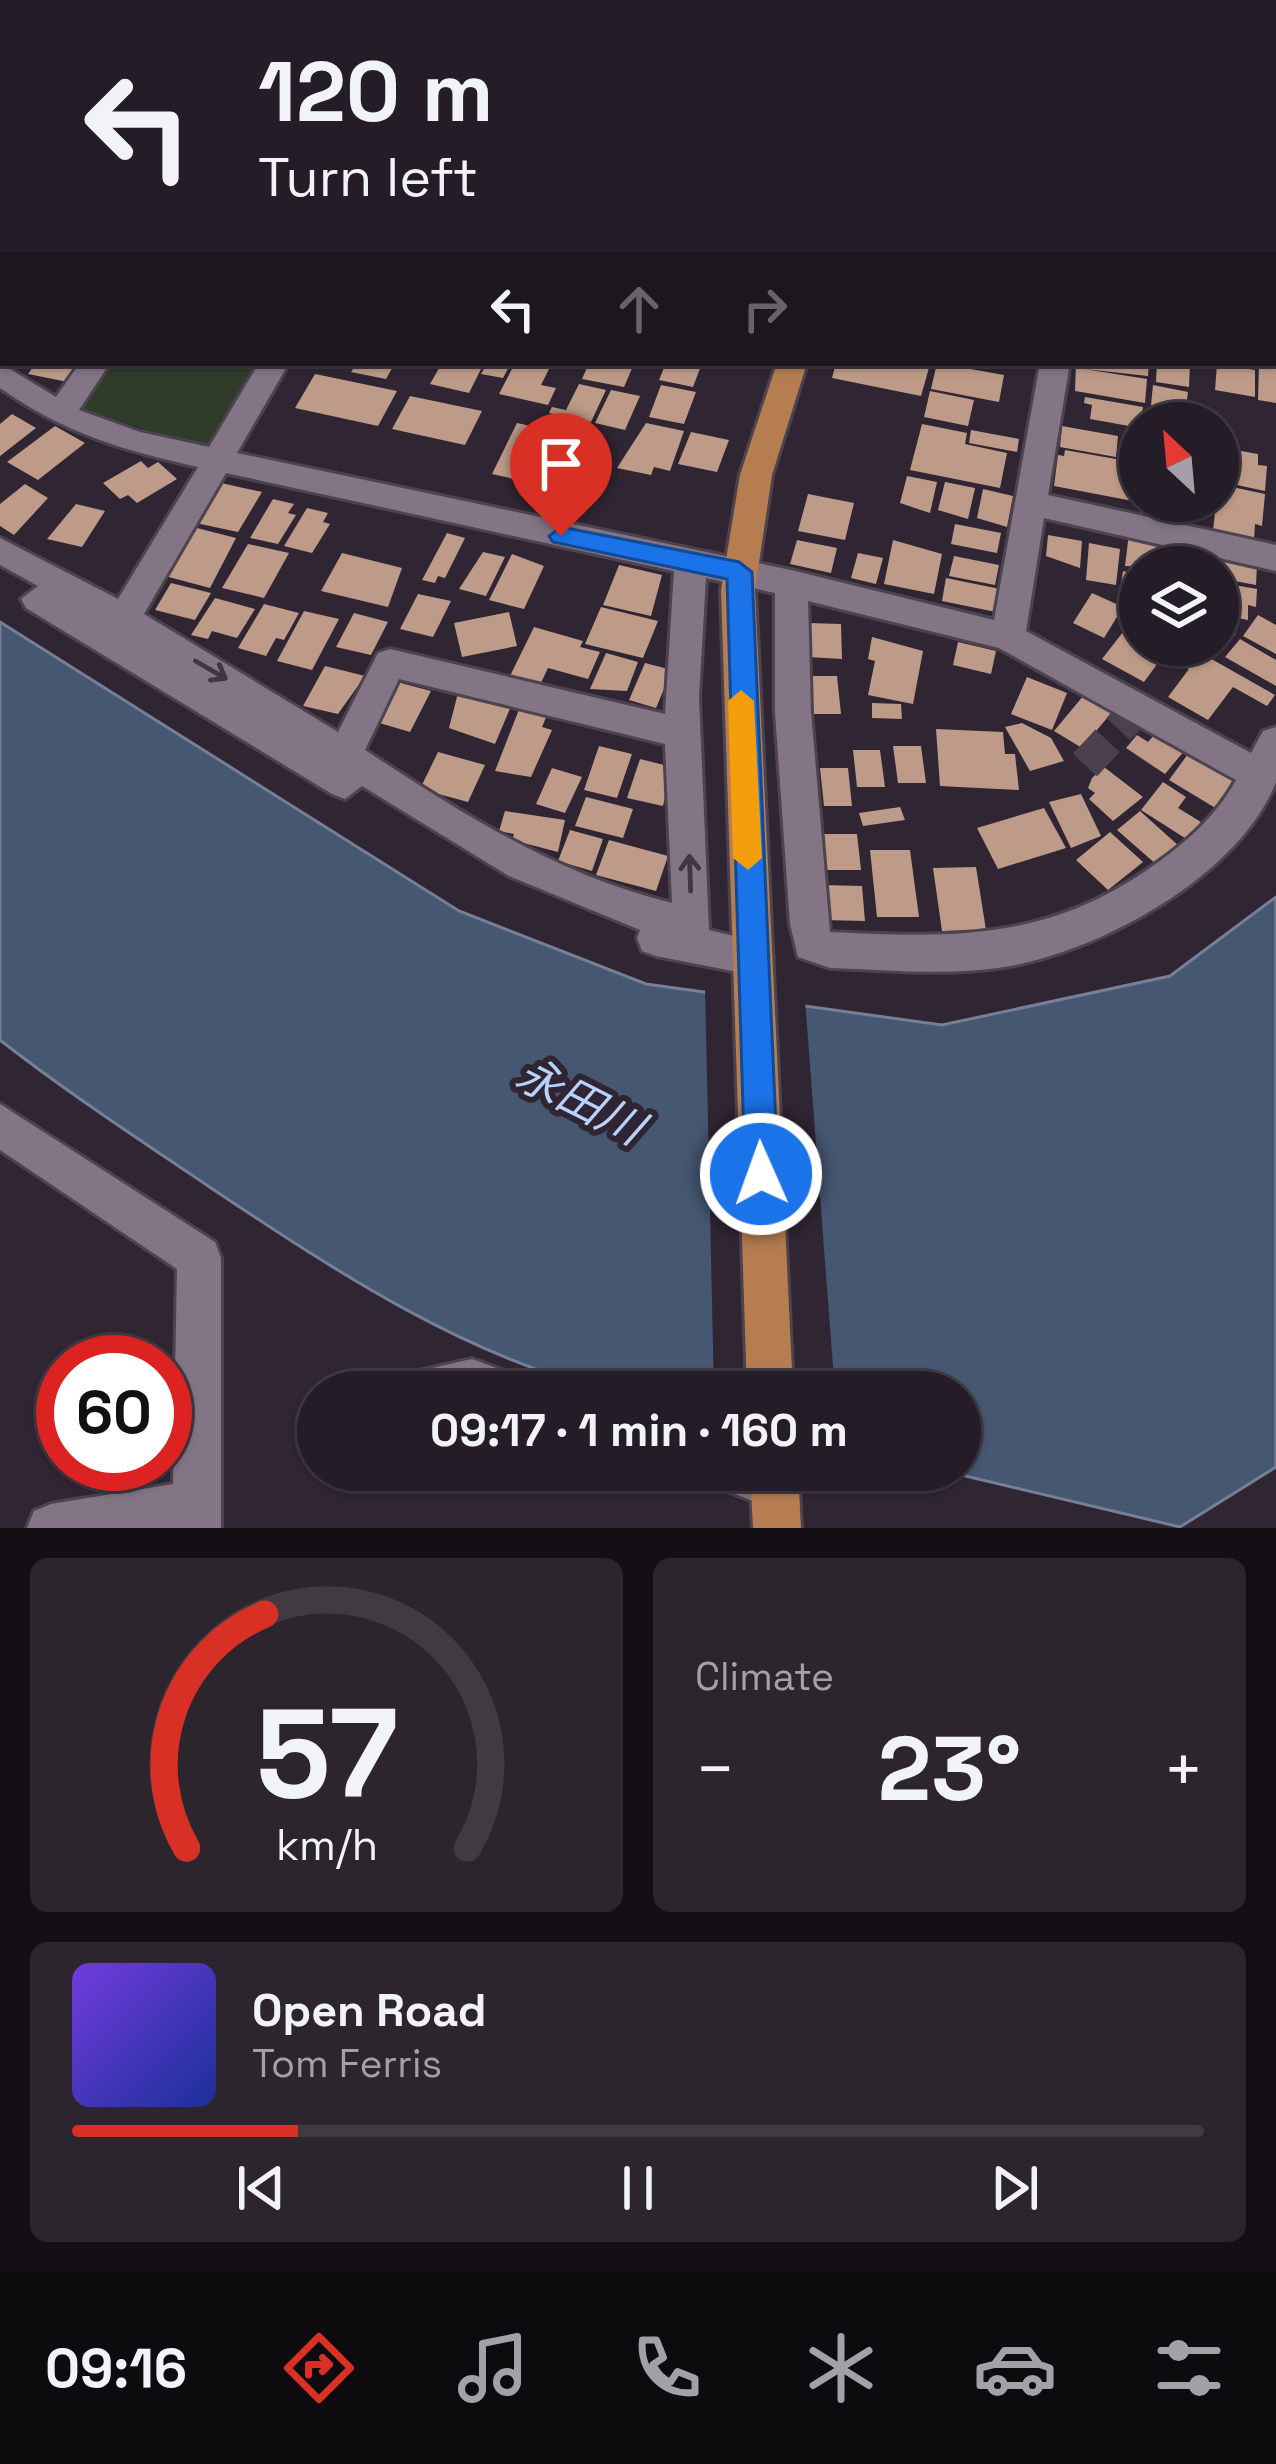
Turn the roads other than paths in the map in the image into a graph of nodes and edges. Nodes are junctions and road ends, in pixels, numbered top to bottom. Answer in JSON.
{"nodes":[{"id":1,"x":93,"y":366,"type":"edge"},
{"id":2,"x":272,"y":366,"type":"edge"},
{"id":3,"x":791,"y":366,"type":"edge"},
{"id":4,"x":1054,"y":366,"type":"edge"},
{"id":5,"x":0,"y":374,"type":"edge"},
{"id":6,"x":60,"y":415,"type":"junction"},
{"id":7,"x":215,"y":462,"type":"junction"},
{"id":8,"x":1031,"y":503,"type":"junction"},
{"id":9,"x":1166,"y":546,"type":"edge"},
{"id":10,"x":0,"y":550,"type":"edge"},
{"id":11,"x":1239,"y":556,"type":"edge"},
{"id":12,"x":1276,"y":558,"type":"edge"},
{"id":13,"x":691,"y":563,"type":"junction"},
{"id":14,"x":739,"y":572,"type":"junction"},
{"id":15,"x":0,"y":576,"type":"edge"},
{"id":16,"x":791,"y":584,"type":"junction"},
{"id":17,"x":124,"y":619,"type":"junction"},
{"id":18,"x":1008,"y":637,"type":"junction"},
{"id":19,"x":686,"y":734,"type":"junction"},
{"id":20,"x":345,"y":755,"type":"junction"},
{"id":21,"x":1268,"y":759,"type":"edge"},
{"id":22,"x":753,"y":957,"type":"junction"},
{"id":23,"x":7,"y":1147,"type":"edge"},
{"id":24,"x":769,"y":1371,"type":"edge"},
{"id":25,"x":197,"y":1516,"type":"edge"},
{"id":26,"x":51,"y":1528,"type":"edge"}],
"edges":[{"from":1,"to":6,"type":"street"},
{"from":2,"to":7,"type":"street"},
{"from":3,"to":14,"type":"main road"},
{"from":4,"to":8,"type":"street"},
{"from":5,"to":6,"type":"street"},
{"from":6,"to":7,"type":"street"},
{"from":7,"to":13,"type":"street"},
{"from":7,"to":17,"type":"street"},
{"from":8,"to":9,"type":"street"},
{"from":8,"to":18,"type":"street"},
{"from":10,"to":17,"type":"street"},
{"from":11,"to":12,"type":"street"},
{"from":13,"to":14,"type":"street"},
{"from":13,"to":19,"type":"street"},
{"from":14,"to":16,"type":"street"},
{"from":14,"to":22,"type":"main road"},
{"from":15,"to":22,"type":"street"},
{"from":16,"to":18,"type":"street"},
{"from":16,"to":21,"type":"street"},
{"from":17,"to":20,"type":"street","one_way":true},
{"from":18,"to":21,"type":"street"},
{"from":19,"to":20,"type":"street"},
{"from":20,"to":19,"type":"street","one_way":true},
{"from":22,"to":24,"type":"main road"},
{"from":23,"to":25,"type":"street"},
{"from":25,"to":26,"type":"street"}]}
